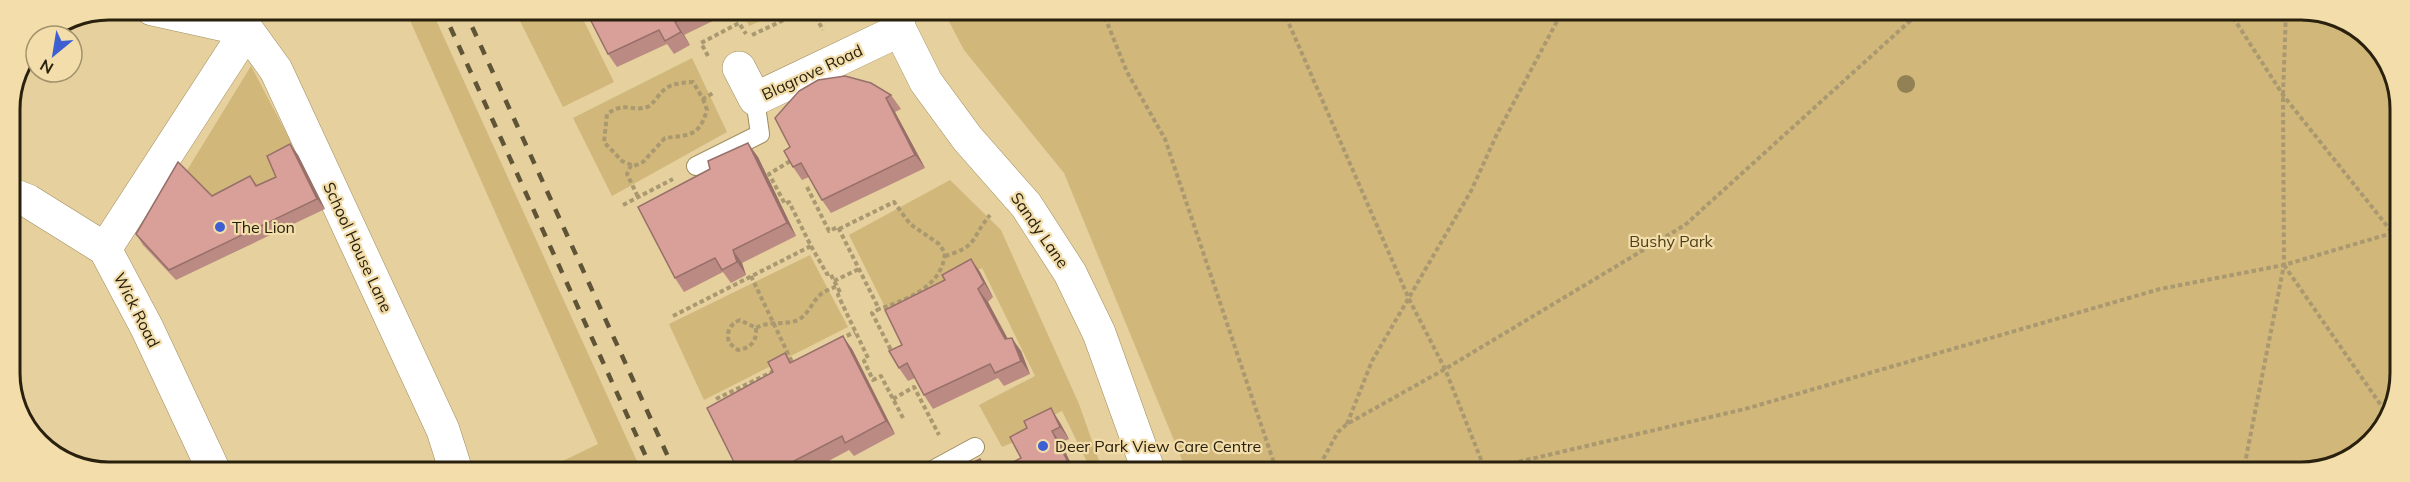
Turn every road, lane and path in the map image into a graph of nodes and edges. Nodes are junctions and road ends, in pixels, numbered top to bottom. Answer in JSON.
{"nodes":[{"id":1,"x":202,"y":20,"type":"edge"},
{"id":2,"x":897,"y":20,"type":"edge"},
{"id":3,"x":1106,"y":20,"type":"edge"},
{"id":4,"x":1287,"y":20,"type":"edge"},
{"id":5,"x":1558,"y":20,"type":"edge"},
{"id":6,"x":1910,"y":20,"type":"edge"},
{"id":7,"x":2235,"y":20,"type":"edge"},
{"id":8,"x":2286,"y":20,"type":"edge"},
{"id":9,"x":248,"y":30,"type":"junction"},
{"id":10,"x":739,"y":68,"type":"dead end"},
{"id":11,"x":2283,"y":94,"type":"junction"},
{"id":12,"x":755,"y":99,"type":"junction"},
{"id":13,"x":791,"y":158,"type":"edge"},
{"id":14,"x":631,"y":165,"type":"junction"},
{"id":15,"x":696,"y":166,"type":"dead end"},
{"id":16,"x":680,"y":175,"type":"dead end"},
{"id":17,"x":807,"y":187,"type":"edge"},
{"id":18,"x":638,"y":197,"type":"junction"},
{"id":19,"x":19,"y":198,"type":"edge"},
{"id":20,"x":623,"y":205,"type":"dead end"},
{"id":21,"x":995,"y":210,"type":"dead end"},
{"id":22,"x":839,"y":229,"type":"junction"},
{"id":23,"x":2390,"y":229,"type":"edge"},
{"id":24,"x":2390,"y":234,"type":"edge"},
{"id":25,"x":811,"y":246,"type":"junction"},
{"id":26,"x":105,"y":249,"type":"junction"},
{"id":27,"x":945,"y":256,"type":"junction"},
{"id":28,"x":2284,"y":265,"type":"junction"},
{"id":29,"x":860,"y":269,"type":"junction"},
{"id":30,"x":751,"y":276,"type":"junction"},
{"id":31,"x":834,"y":281,"type":"junction"},
{"id":32,"x":837,"y":286,"type":"junction"},
{"id":33,"x":1408,"y":299,"type":"junction"},
{"id":34,"x":879,"y":309,"type":"junction"},
{"id":35,"x":673,"y":316,"type":"dead end"},
{"id":36,"x":773,"y":323,"type":"junction"},
{"id":37,"x":756,"y":328,"type":"junction"},
{"id":38,"x":855,"y":332,"type":"junction"},
{"id":39,"x":834,"y":342,"type":"edge"},
{"id":40,"x":802,"y":357,"type":"edge"},
{"id":41,"x":897,"y":360,"type":"edge"},
{"id":42,"x":792,"y":362,"type":"junction"},
{"id":43,"x":1445,"y":369,"type":"junction"},
{"id":44,"x":716,"y":399,"type":"dead end"},
{"id":45,"x":893,"y":399,"type":"junction"},
{"id":46,"x":2383,"y":408,"type":"edge"},
{"id":47,"x":930,"y":417,"type":"edge"},
{"id":48,"x":903,"y":418,"type":"dead end"},
{"id":49,"x":1347,"y":424,"type":"junction"},
{"id":50,"x":975,"y":447,"type":"dead end"},
{"id":51,"x":210,"y":462,"type":"edge"},
{"id":52,"x":453,"y":462,"type":"edge"},
{"id":53,"x":947,"y":462,"type":"edge"},
{"id":54,"x":1145,"y":462,"type":"edge"},
{"id":55,"x":1274,"y":462,"type":"edge"},
{"id":56,"x":1322,"y":462,"type":"edge"},
{"id":57,"x":1481,"y":462,"type":"edge"},
{"id":58,"x":1523,"y":462,"type":"edge"},
{"id":59,"x":2245,"y":462,"type":"edge"}],
"edges":[{"from":1,"to":9,"type":"street"},
{"from":2,"to":12,"type":"street","name":"Blagrove Road"},
{"from":2,"to":54,"type":"street","name":"Sandy Lane"},
{"from":3,"to":55,"type":"path"},
{"from":4,"to":33,"type":"path"},
{"from":5,"to":33,"type":"path"},
{"from":6,"to":43,"type":"path"},
{"from":7,"to":11,"type":"path"},
{"from":8,"to":11,"type":"path"},
{"from":9,"to":26,"type":"street"},
{"from":9,"to":52,"type":"street","name":"School House Lane"},
{"from":10,"to":12,"type":"street","name":"Blagrove Road"},
{"from":11,"to":23,"type":"path"},
{"from":11,"to":28,"type":"path"},
{"from":12,"to":15,"type":"lane"},
{"from":13,"to":25,"type":"path"},
{"from":14,"to":14,"type":"path"},
{"from":14,"to":18,"type":"path"},
{"from":16,"to":18,"type":"path"},
{"from":17,"to":22,"type":"path"},
{"from":18,"to":20,"type":"path"},
{"from":19,"to":26,"type":"street"},
{"from":21,"to":27,"type":"path"},
{"from":22,"to":27,"type":"path"},
{"from":22,"to":29,"type":"path"},
{"from":24,"to":28,"type":"path"},
{"from":25,"to":30,"type":"path"},
{"from":25,"to":31,"type":"path"},
{"from":26,"to":51,"type":"street","name":"Wick Road"},
{"from":27,"to":34,"type":"path"},
{"from":28,"to":46,"type":"path"},
{"from":28,"to":58,"type":"path"},
{"from":28,"to":59,"type":"path"},
{"from":29,"to":31,"type":"path"},
{"from":29,"to":34,"type":"path"},
{"from":30,"to":35,"type":"path"},
{"from":30,"to":36,"type":"path"},
{"from":31,"to":32,"type":"path"},
{"from":32,"to":36,"type":"path"},
{"from":32,"to":38,"type":"path"},
{"from":33,"to":43,"type":"path"},
{"from":33,"to":49,"type":"path"},
{"from":34,"to":41,"type":"path"},
{"from":36,"to":37,"type":"path"},
{"from":36,"to":42,"type":"path"},
{"from":37,"to":37,"type":"path"},
{"from":38,"to":39,"type":"path"},
{"from":38,"to":45,"type":"path"},
{"from":40,"to":42,"type":"path"},
{"from":42,"to":44,"type":"path"},
{"from":43,"to":49,"type":"path"},
{"from":43,"to":57,"type":"path"},
{"from":45,"to":47,"type":"path"},
{"from":45,"to":48,"type":"path"},
{"from":49,"to":56,"type":"path"},
{"from":50,"to":53,"type":"lane"}]}
